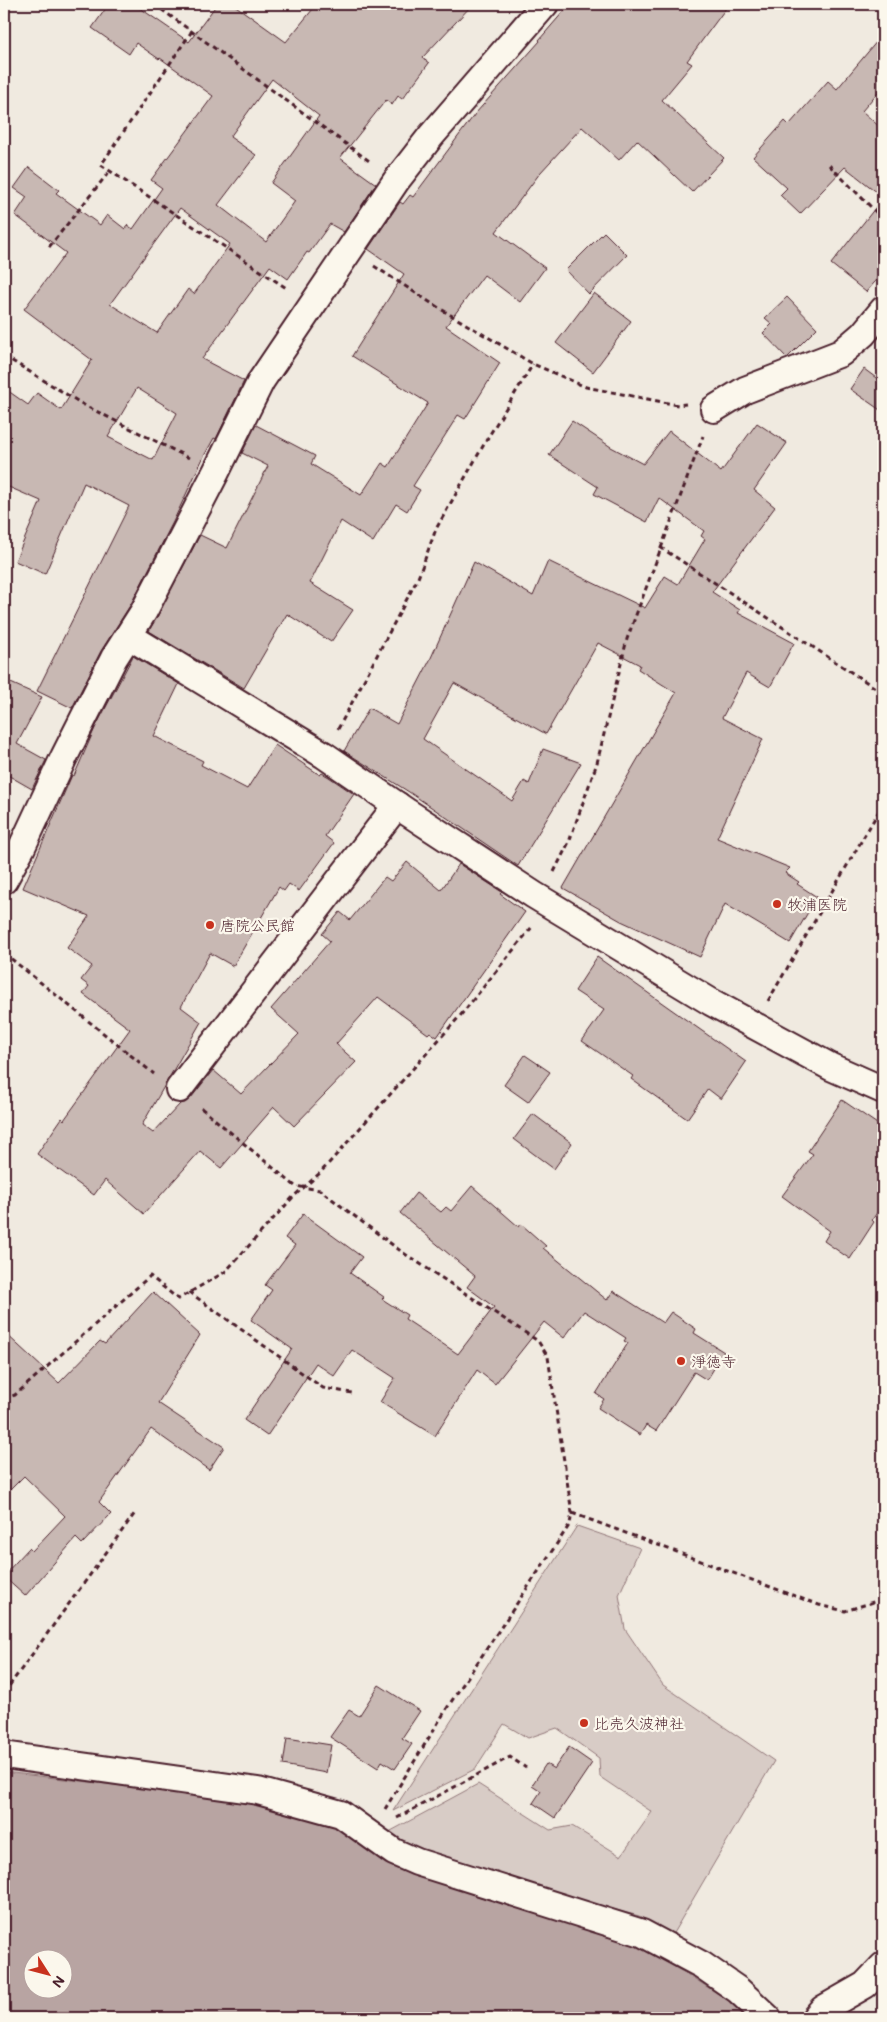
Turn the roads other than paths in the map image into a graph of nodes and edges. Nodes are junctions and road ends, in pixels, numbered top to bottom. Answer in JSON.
{"nodes":[{"id":1,"x":545,"y":4,"type":"edge"},
{"id":2,"x":883,"y":310,"type":"edge"},
{"id":3,"x":714,"y":409,"type":"road end"},
{"id":4,"x":129,"y":636,"type":"junction"},
{"id":5,"x":397,"y":805,"type":"junction"},
{"id":6,"x":4,"y":880,"type":"edge"},
{"id":7,"x":179,"y":1089,"type":"dead end"},
{"id":8,"x":883,"y":1090,"type":"edge"},
{"id":9,"x":4,"y":1755,"type":"edge"},
{"id":10,"x":883,"y":1966,"type":"edge"},
{"id":11,"x":768,"y":2018,"type":"edge"},
{"id":12,"x":815,"y":2018,"type":"edge"}],
"edges":[{"from":1,"to":4,"type":"street"},
{"from":2,"to":3,"type":"street"},
{"from":4,"to":5,"type":"street"},
{"from":4,"to":6,"type":"street"},
{"from":5,"to":7,"type":"street"},
{"from":5,"to":8,"type":"street"},
{"from":9,"to":11,"type":"street"},
{"from":10,"to":12,"type":"street"}]}
